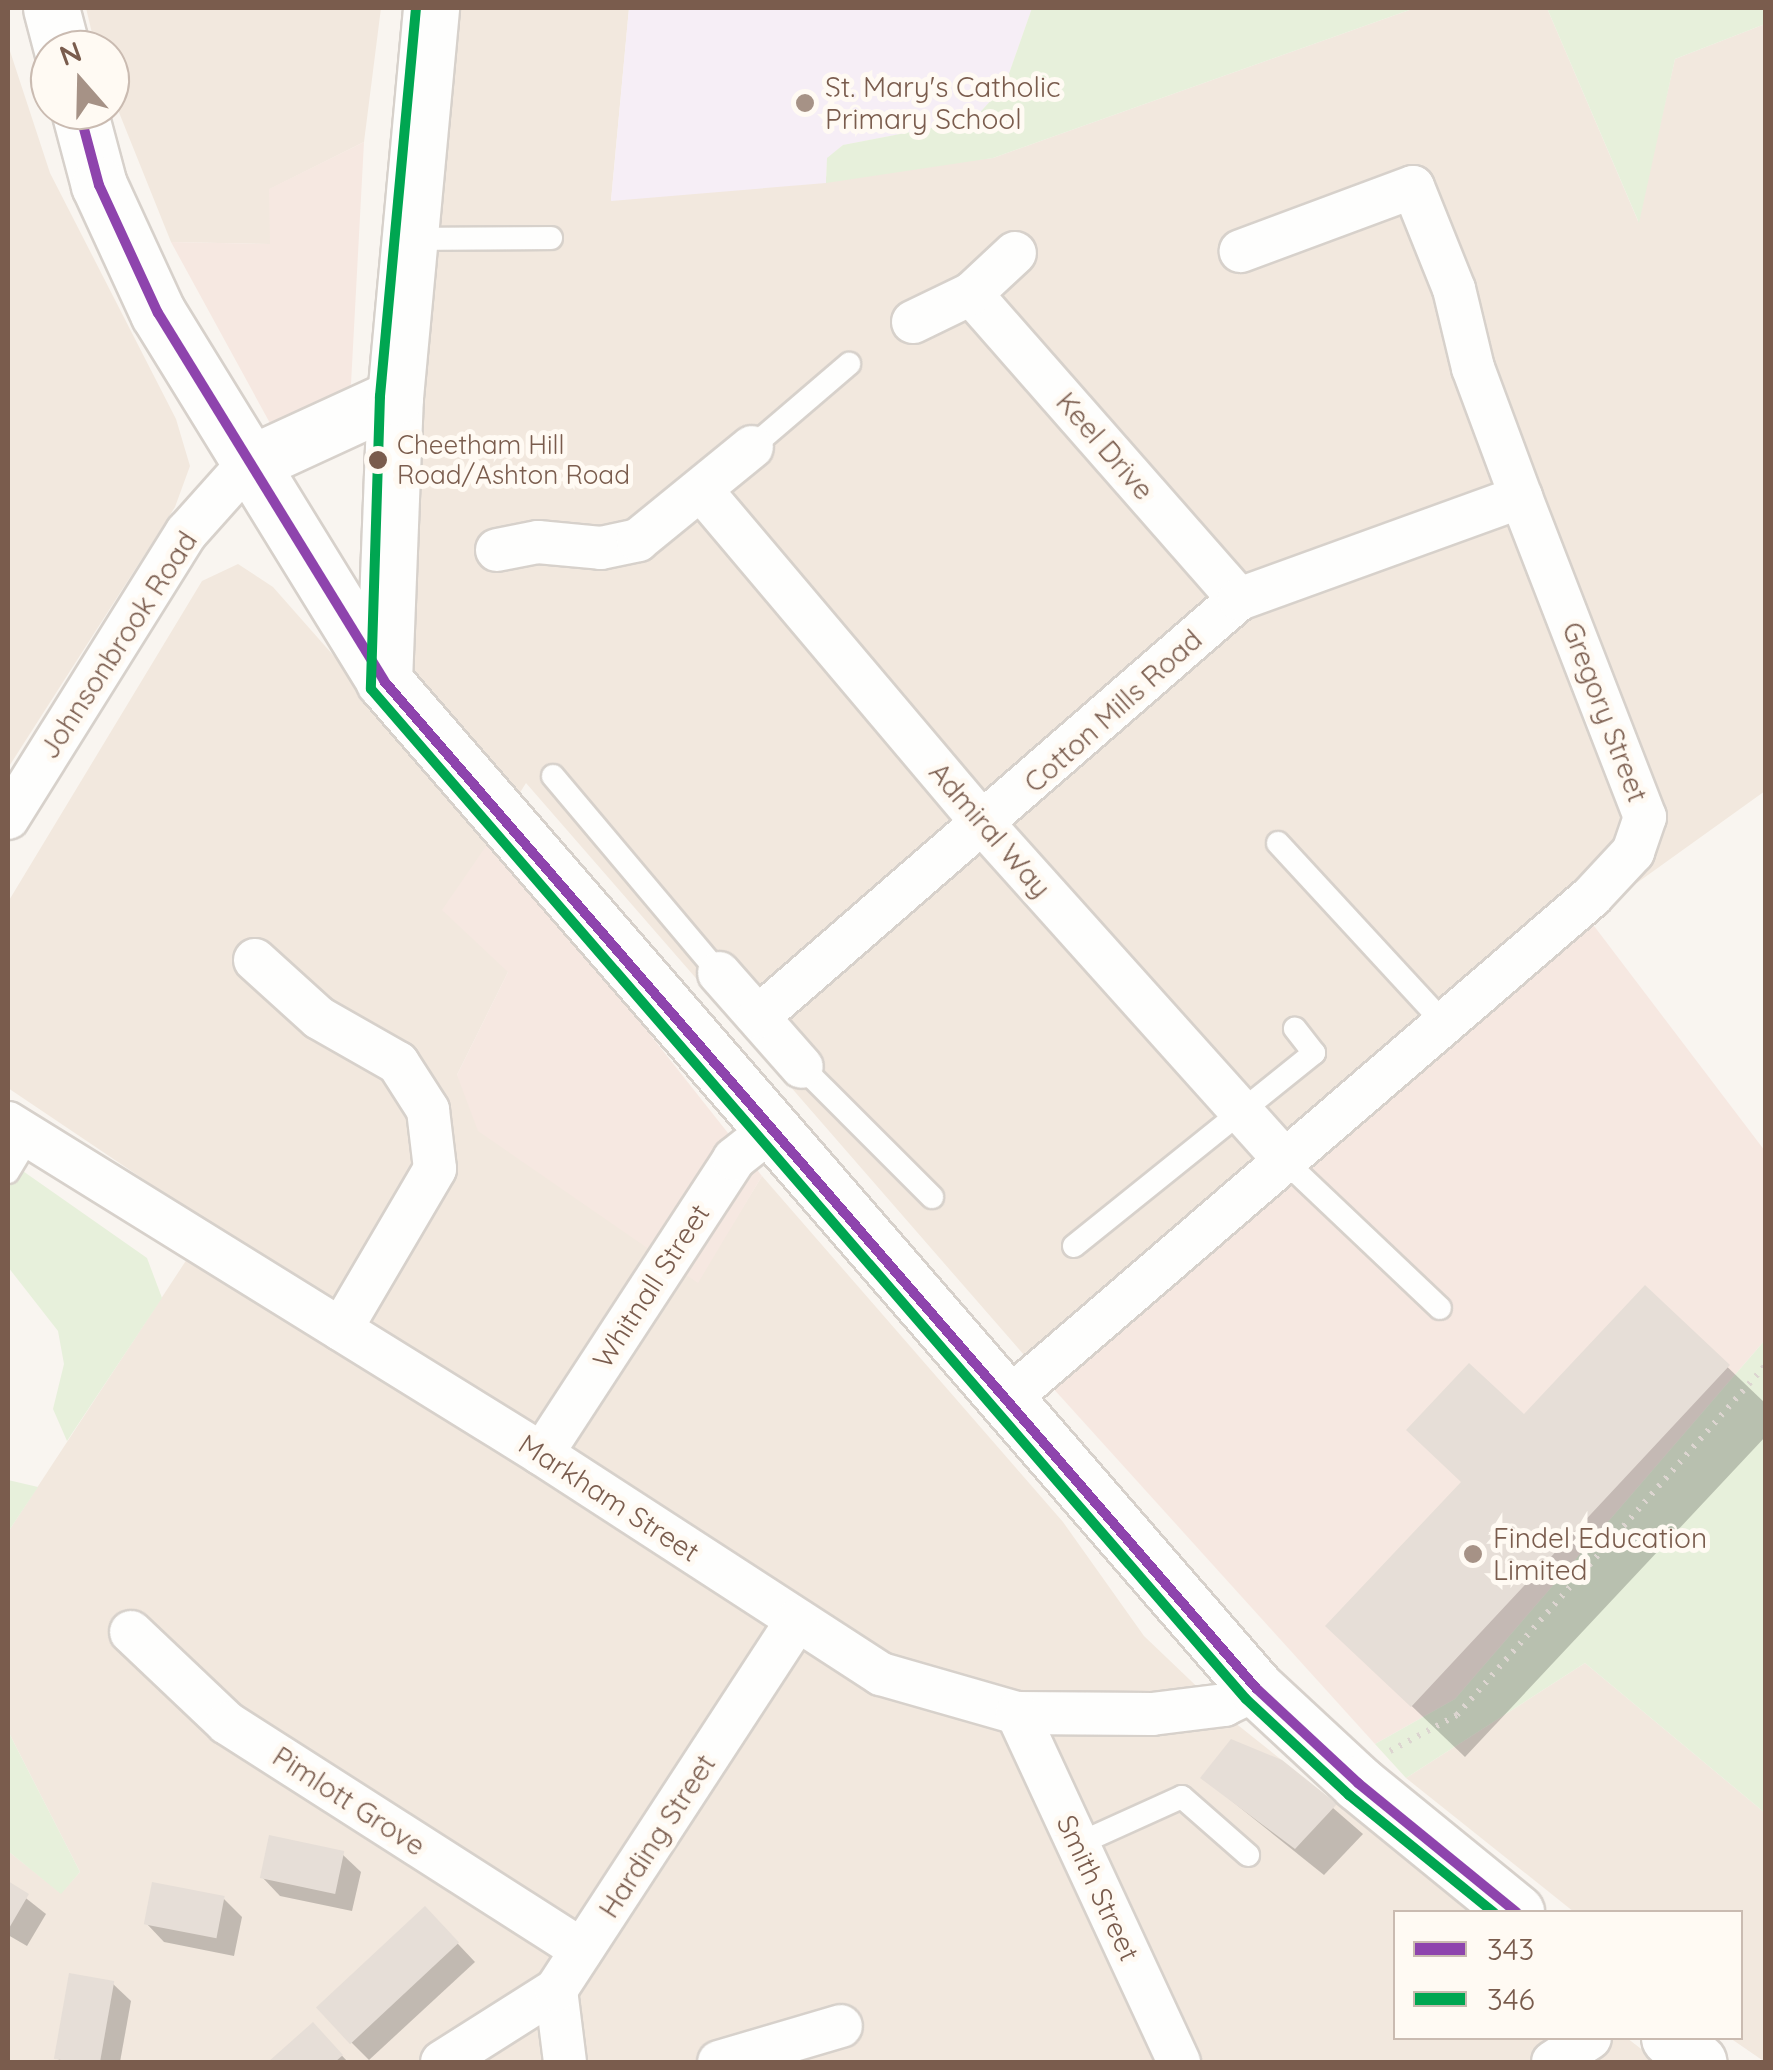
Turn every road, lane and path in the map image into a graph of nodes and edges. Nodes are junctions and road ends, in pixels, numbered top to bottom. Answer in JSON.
{"nodes":[{"id":1,"x":431,"y":8,"type":"edge"},
{"id":2,"x":84,"y":130,"type":"edge"},
{"id":3,"x":552,"y":238,"type":"dead end"},
{"id":4,"x":411,"y":239,"type":"junction"},
{"id":5,"x":1242,"y":250,"type":"dead end"},
{"id":6,"x":1014,"y":254,"type":"dead end"},
{"id":7,"x":971,"y":294,"type":"junction"},
{"id":8,"x":913,"y":322,"type":"dead end"},
{"id":9,"x":849,"y":364,"type":"dead end"},
{"id":10,"x":395,"y":396,"type":"junction"},
{"id":11,"x":752,"y":447,"type":"joint"},
{"id":12,"x":247,"y":466,"type":"junction"},
{"id":13,"x":702,"y":491,"type":"junction"},
{"id":14,"x":1520,"y":497,"type":"junction"},
{"id":15,"x":497,"y":550,"type":"dead end"},
{"id":16,"x":1238,"y":599,"type":"junction"},
{"id":17,"x":384,"y":681,"type":"junction"},
{"id":18,"x":553,"y":776,"type":"dead end"},
{"id":19,"x":8,"y":818,"type":"edge"},
{"id":20,"x":985,"y":826,"type":"junction"},
{"id":21,"x":1278,"y":843,"type":"dead end"},
{"id":22,"x":255,"y":960,"type":"dead end"},
{"id":23,"x":719,"y":973,"type":"joint"},
{"id":24,"x":758,"y":1017,"type":"junction"},
{"id":25,"x":1442,"y":1021,"type":"junction"},
{"id":26,"x":1295,"y":1029,"type":"dead end"},
{"id":27,"x":802,"y":1067,"type":"joint"},
{"id":28,"x":1241,"y":1111,"type":"junction"},
{"id":29,"x":772,"y":1129,"type":"junction"},
{"id":30,"x":15,"y":1144,"type":"edge"},
{"id":31,"x":1286,"y":1162,"type":"junction"},
{"id":32,"x":932,"y":1197,"type":"dead end"},
{"id":33,"x":1074,"y":1246,"type":"dead end"},
{"id":34,"x":1440,"y":1308,"type":"dead end"},
{"id":35,"x":340,"y":1329,"type":"junction"},
{"id":36,"x":1766,"y":1365,"type":"edge"},
{"id":37,"x":1006,"y":1400,"type":"junction"},
{"id":38,"x":542,"y":1454,"type":"junction"},
{"id":39,"x":796,"y":1621,"type":"junction"},
{"id":40,"x":131,"y":1632,"type":"dead end"},
{"id":41,"x":1257,"y":1689,"type":"junction"},
{"id":42,"x":1017,"y":1713,"type":"junction"},
{"id":43,"x":1358,"y":1783,"type":"junction"},
{"id":44,"x":1078,"y":1844,"type":"junction"},
{"id":45,"x":1248,"y":1855,"type":"dead end"},
{"id":46,"x":1514,"y":1910,"type":"edge"},
{"id":47,"x":582,"y":1950,"type":"junction"},
{"id":48,"x":556,"y":1990,"type":"junction"},
{"id":49,"x":841,"y":2026,"type":"dead end"},
{"id":50,"x":1587,"y":2040,"type":"edge"},
{"id":51,"x":1672,"y":2040,"type":"edge"},
{"id":52,"x":442,"y":2062,"type":"edge"},
{"id":53,"x":564,"y":2062,"type":"edge"},
{"id":54,"x":719,"y":2062,"type":"edge"},
{"id":55,"x":1179,"y":2062,"type":"edge"},
{"id":56,"x":1553,"y":2062,"type":"edge"},
{"id":57,"x":1699,"y":2062,"type":"edge"}],
"edges":[{"from":1,"to":4,"type":"main road"},
{"from":2,"to":12,"type":"main road"},
{"from":3,"to":4,"type":"lane"},
{"from":4,"to":10,"type":"main road"},
{"from":5,"to":14,"type":"street","name":"Gregory Street"},
{"from":6,"to":7,"type":"street"},
{"from":7,"to":8,"type":"street"},
{"from":7,"to":16,"type":"street","name":"Keel Drive"},
{"from":9,"to":11,"type":"lane"},
{"from":10,"to":12,"type":"main road","name":"Johnsonbrook Road"},
{"from":10,"to":17,"type":"main road"},
{"from":11,"to":13,"type":"street"},
{"from":12,"to":17,"type":"main road"},
{"from":12,"to":19,"type":"street","name":"Johnsonbrook Road"},
{"from":13,"to":15,"type":"street"},
{"from":13,"to":20,"type":"street","name":"Admiral Way"},
{"from":14,"to":16,"type":"street","name":"Cotton Mills Road"},
{"from":14,"to":25,"type":"street","name":"Gregory Street"},
{"from":16,"to":20,"type":"street","name":"Cotton Mills Road"},
{"from":17,"to":29,"type":"main road"},
{"from":18,"to":23,"type":"lane"},
{"from":20,"to":24,"type":"street","name":"Cotton Mills Road"},
{"from":20,"to":28,"type":"street","name":"Admiral Way"},
{"from":21,"to":25,"type":"lane"},
{"from":22,"to":35,"type":"street"},
{"from":23,"to":24,"type":"street"},
{"from":24,"to":27,"type":"street"},
{"from":25,"to":31,"type":"street","name":"Gregory Street"},
{"from":26,"to":28,"type":"lane"},
{"from":27,"to":32,"type":"lane"},
{"from":28,"to":31,"type":"street","name":"Admiral Way"},
{"from":28,"to":33,"type":"lane"},
{"from":29,"to":37,"type":"main road"},
{"from":29,"to":38,"type":"street","name":"Whitnall Street"},
{"from":30,"to":35,"type":"street","name":"Markham Street"},
{"from":31,"to":34,"type":"lane"},
{"from":31,"to":37,"type":"street","name":"Gregory Street"},
{"from":35,"to":38,"type":"street","name":"Markham Street"},
{"from":36,"to":43,"type":"path"},
{"from":37,"to":41,"type":"main road"},
{"from":38,"to":39,"type":"street","name":"Markham Street"},
{"from":39,"to":42,"type":"street","name":"Markham Street"},
{"from":39,"to":47,"type":"street","name":"Harding Street"},
{"from":40,"to":47,"type":"street","name":"Pimlott Grove"},
{"from":41,"to":42,"type":"street","name":"Markham Street"},
{"from":41,"to":43,"type":"main road"},
{"from":42,"to":44,"type":"street","name":"Smith Street"},
{"from":43,"to":46,"type":"main road"},
{"from":44,"to":45,"type":"lane"},
{"from":44,"to":55,"type":"street","name":"Smith Street"},
{"from":47,"to":48,"type":"street","name":"Harding Street"},
{"from":48,"to":52,"type":"street"},
{"from":48,"to":53,"type":"street"},
{"from":49,"to":54,"type":"street"},
{"from":50,"to":56,"type":"street"},
{"from":51,"to":57,"type":"main road"}]}
